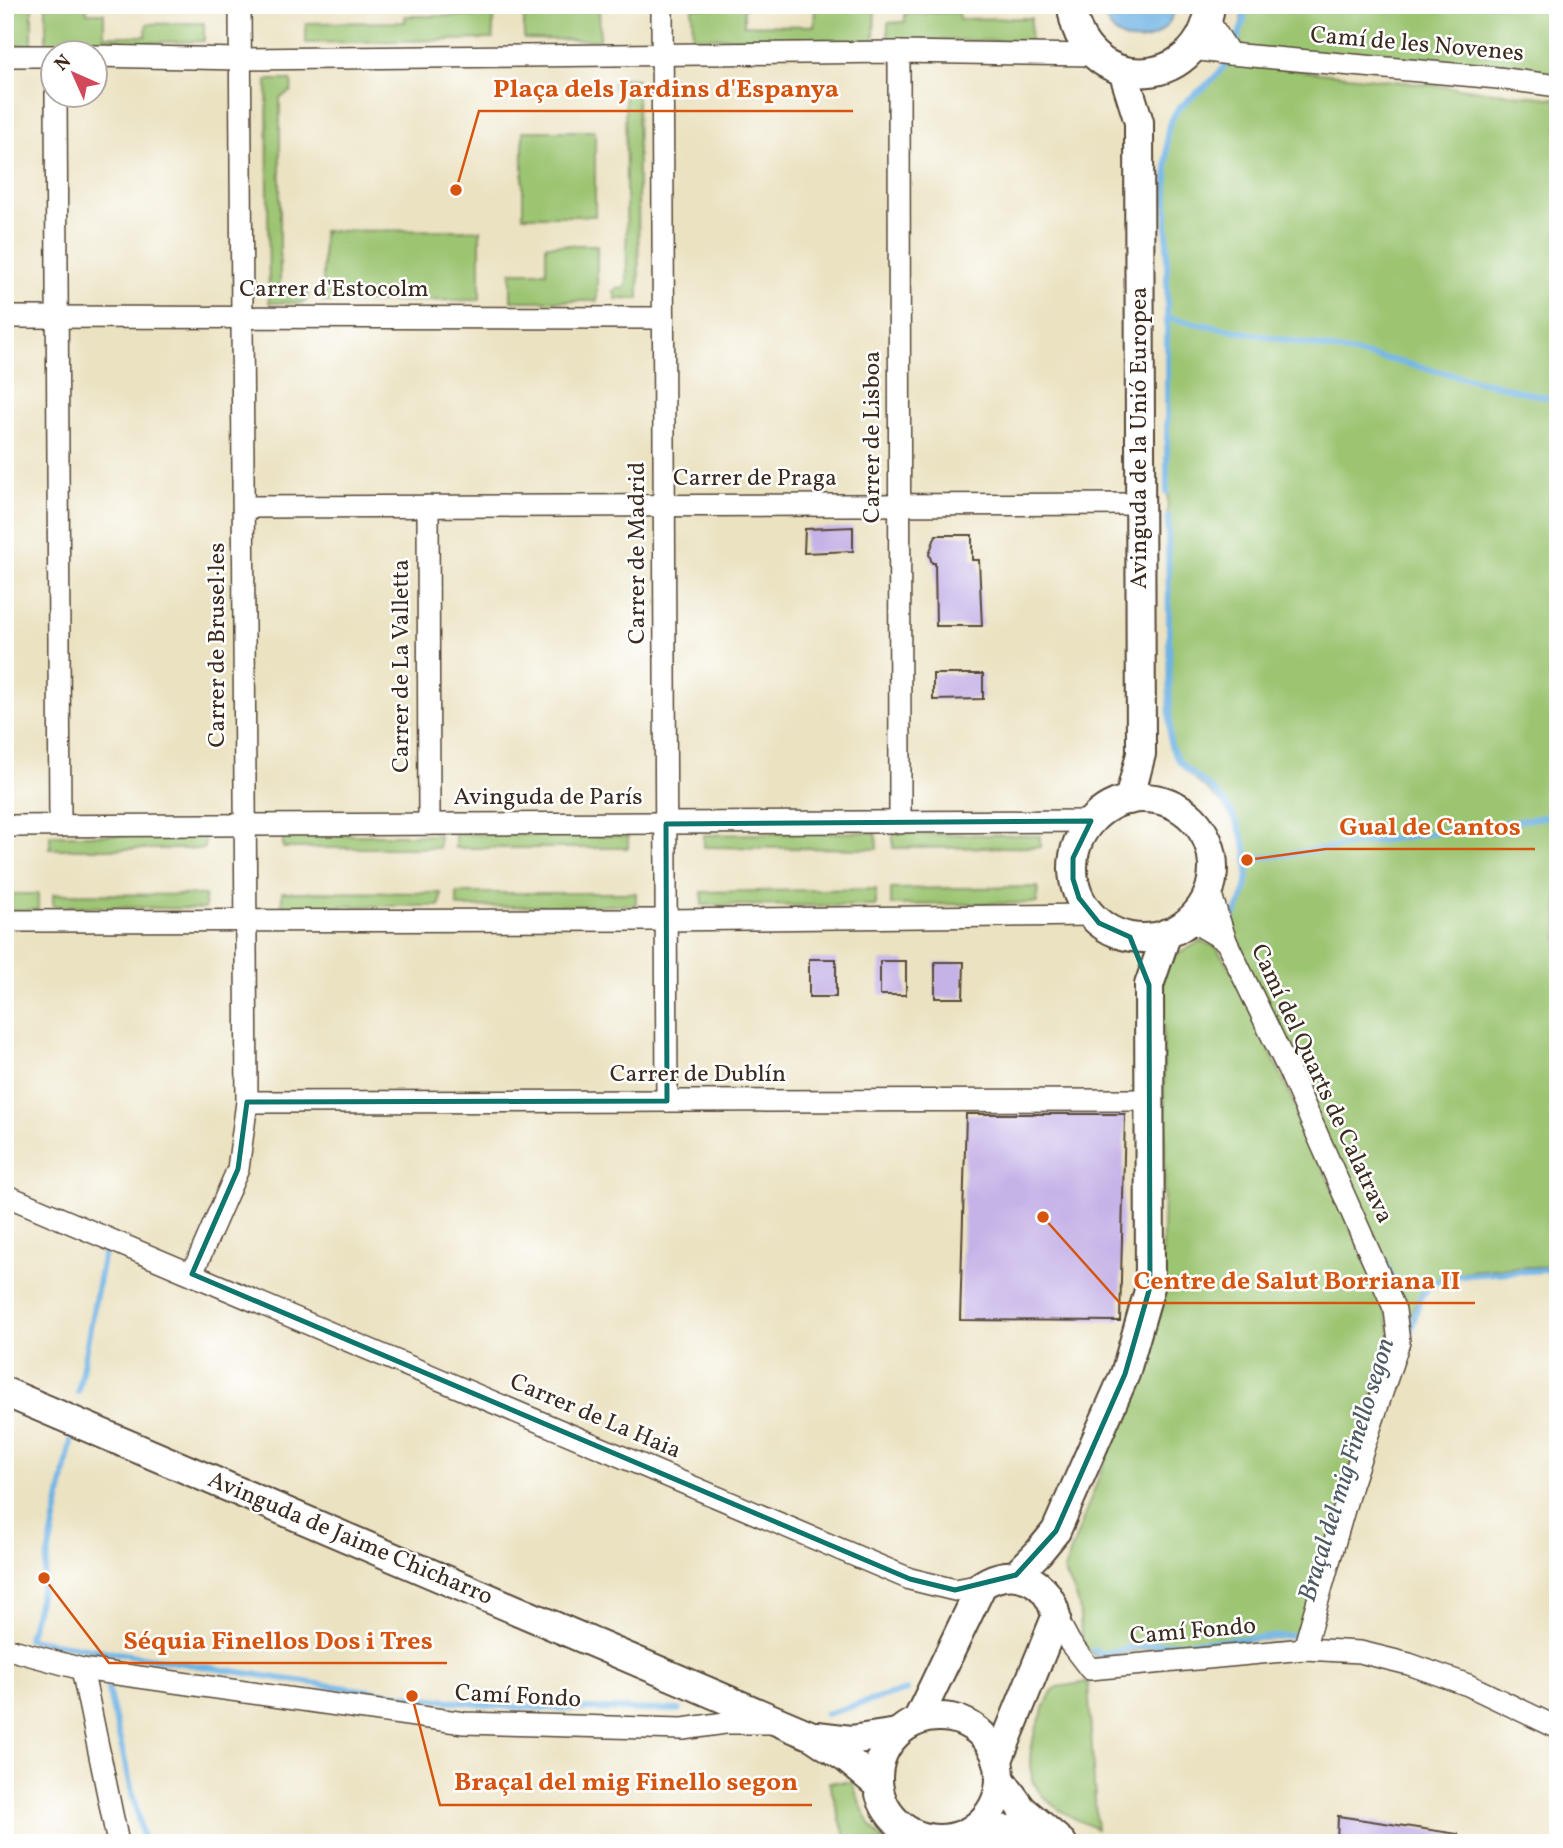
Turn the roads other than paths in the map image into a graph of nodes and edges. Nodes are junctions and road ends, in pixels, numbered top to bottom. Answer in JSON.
{"nodes":[{"id":1,"x":240,"y":5,"type":"edge"},
{"id":2,"x":662,"y":5,"type":"edge"},
{"id":3,"x":1072,"y":5,"type":"edge"},
{"id":4,"x":1209,"y":13,"type":"edge"},
{"id":5,"x":1194,"y":49,"type":"junction"},
{"id":6,"x":899,"y":51,"type":"junction"},
{"id":7,"x":662,"y":54,"type":"junction"},
{"id":8,"x":1230,"y":54,"type":"junction"},
{"id":9,"x":1094,"y":55,"type":"junction"},
{"id":10,"x":5,"y":56,"type":"edge"},
{"id":11,"x":38,"y":56,"type":"edge"},
{"id":12,"x":108,"y":57,"type":"edge"},
{"id":13,"x":240,"y":59,"type":"junction"},
{"id":14,"x":1167,"y":68,"type":"junction"},
{"id":15,"x":1122,"y":71,"type":"junction"},
{"id":16,"x":1558,"y":86,"type":"edge"},
{"id":17,"x":56,"y":108,"type":"edge"},
{"id":18,"x":1139,"y":122,"type":"junction"},
{"id":19,"x":243,"y":316,"type":"junction"},
{"id":20,"x":5,"y":317,"type":"edge"},
{"id":21,"x":58,"y":317,"type":"junction"},
{"id":22,"x":663,"y":318,"type":"junction"},
{"id":23,"x":1140,"y":504,"type":"junction"},
{"id":24,"x":665,"y":505,"type":"junction"},
{"id":25,"x":900,"y":505,"type":"junction"},
{"id":26,"x":428,"y":506,"type":"junction"},
{"id":27,"x":244,"y":507,"type":"junction"},
{"id":28,"x":1141,"y":754,"type":"junction"},
{"id":29,"x":1129,"y":800,"type":"junction"},
{"id":30,"x":1168,"y":803,"type":"junction"},
{"id":31,"x":1091,"y":821,"type":"junction"},
{"id":32,"x":900,"y":823,"type":"junction"},
{"id":33,"x":429,"y":824,"type":"junction"},
{"id":34,"x":666,"y":824,"type":"junction"},
{"id":35,"x":246,"y":825,"type":"junction"},
{"id":36,"x":5,"y":826,"type":"edge"},
{"id":37,"x":61,"y":826,"type":"junction"},
{"id":38,"x":1209,"y":889,"type":"junction"},
{"id":39,"x":1091,"y":915,"type":"junction"},
{"id":40,"x":666,"y":920,"type":"junction"},
{"id":41,"x":5,"y":921,"type":"edge"},
{"id":42,"x":246,"y":921,"type":"junction"},
{"id":43,"x":1178,"y":927,"type":"junction"},
{"id":44,"x":1130,"y":937,"type":"junction"},
{"id":45,"x":1226,"y":941,"type":"junction"},
{"id":46,"x":1149,"y":985,"type":"junction"},
{"id":47,"x":1150,"y":1100,"type":"junction"},
{"id":48,"x":667,"y":1101,"type":"junction"},
{"id":49,"x":247,"y":1102,"type":"junction"},
{"id":50,"x":5,"y":1195,"type":"edge"},
{"id":51,"x":192,"y":1274,"type":"junction"},
{"id":52,"x":5,"y":1392,"type":"edge"},
{"id":53,"x":1056,"y":1531,"type":"junction"},
{"id":54,"x":1016,"y":1575,"type":"junction"},
{"id":55,"x":982,"y":1585,"type":"junction"},
{"id":56,"x":1053,"y":1607,"type":"junction"},
{"id":57,"x":5,"y":1648,"type":"edge"},
{"id":58,"x":1304,"y":1649,"type":"junction"},
{"id":59,"x":82,"y":1669,"type":"junction"},
{"id":60,"x":783,"y":1723,"type":"junction"},
{"id":61,"x":907,"y":1727,"type":"junction"},
{"id":62,"x":1558,"y":1728,"type":"edge"},
{"id":63,"x":812,"y":1736,"type":"junction"},
{"id":64,"x":999,"y":1770,"type":"junction"},
{"id":65,"x":878,"y":1785,"type":"junction"},
{"id":66,"x":975,"y":1828,"type":"junction"},
{"id":67,"x":118,"y":1843,"type":"edge"},
{"id":68,"x":1061,"y":1843,"type":"edge"}],
"edges":[{"from":1,"to":13,"type":"street","name":"Carrer de Brusel·les"},
{"from":2,"to":7,"type":"street","name":"Carrer de Madrid"},
{"from":3,"to":9,"type":"street"},
{"from":4,"to":5,"type":"street"},
{"from":4,"to":8,"type":"street"},
{"from":5,"to":8,"type":"street","name":"Camí de les Novenes"},
{"from":5,"to":14,"type":"street"},
{"from":6,"to":7,"type":"street"},
{"from":6,"to":9,"type":"street"},
{"from":6,"to":25,"type":"street","name":"Carrer de Lisboa"},
{"from":7,"to":13,"type":"street"},
{"from":7,"to":22,"type":"street","name":"Carrer de Madrid"},
{"from":8,"to":16,"type":"street","name":"Camí de les Novenes"},
{"from":9,"to":15,"type":"street"},
{"from":10,"to":11,"type":"street"},
{"from":12,"to":13,"type":"street"},
{"from":13,"to":19,"type":"street","name":"Carrer de Brusel·les"},
{"from":14,"to":15,"type":"street"},
{"from":14,"to":18,"type":"street","name":"Avinguda de la Unió Europea"},
{"from":15,"to":18,"type":"street","name":"Avinguda de la Unió Europea"},
{"from":17,"to":21,"type":"street"},
{"from":18,"to":23,"type":"street","name":"Avinguda de la Unió Europea"},
{"from":19,"to":21,"type":"street","name":"Carrer d'Estocolm"},
{"from":19,"to":22,"type":"street","name":"Carrer d'Estocolm"},
{"from":19,"to":27,"type":"street","name":"Carrer de Brusel·les"},
{"from":20,"to":21,"type":"street","name":"Carrer d'Estocolm"},
{"from":21,"to":37,"type":"street"},
{"from":22,"to":24,"type":"street","name":"Carrer de Madrid"},
{"from":23,"to":25,"type":"street","name":"Carrer de Praga"},
{"from":23,"to":28,"type":"street","name":"Avinguda de la Unió Europea"},
{"from":24,"to":25,"type":"street","name":"Carrer de Praga"},
{"from":24,"to":26,"type":"street","name":"Carrer de Praga"},
{"from":24,"to":34,"type":"street","name":"Carrer de Madrid"},
{"from":25,"to":32,"type":"street","name":"Carrer de Lisboa"},
{"from":26,"to":27,"type":"street","name":"Carrer de Praga"},
{"from":26,"to":33,"type":"street","name":"Carrer de La Valletta"},
{"from":27,"to":35,"type":"street","name":"Carrer de Brusel·les"},
{"from":28,"to":29,"type":"street","name":"Avinguda de la Unió Europea"},
{"from":28,"to":30,"type":"street","name":"Avinguda de la Unió Europea"},
{"from":29,"to":30,"type":"street"},
{"from":29,"to":31,"type":"street"},
{"from":30,"to":38,"type":"street"},
{"from":31,"to":32,"type":"street","name":"Avinguda de París"},
{"from":31,"to":39,"type":"street"},
{"from":32,"to":34,"type":"street","name":"Avinguda de París"},
{"from":33,"to":34,"type":"street","name":"Avinguda de París"},
{"from":33,"to":35,"type":"street","name":"Avinguda de París"},
{"from":34,"to":40,"type":"street","name":"Carrer de Madrid"},
{"from":35,"to":37,"type":"street","name":"Avinguda de París"},
{"from":35,"to":42,"type":"street","name":"Carrer de Brusel·les"},
{"from":36,"to":37,"type":"street","name":"Avinguda de París"},
{"from":38,"to":43,"type":"street"},
{"from":38,"to":45,"type":"street","name":"Camí del Quarts de Calatrava"},
{"from":39,"to":40,"type":"street"},
{"from":39,"to":44,"type":"street"},
{"from":40,"to":42,"type":"street"},
{"from":40,"to":48,"type":"street","name":"Carrer de Madrid"},
{"from":41,"to":42,"type":"street"},
{"from":42,"to":49,"type":"street","name":"Carrer de Brusel·les"},
{"from":43,"to":44,"type":"street"},
{"from":43,"to":45,"type":"street"},
{"from":43,"to":46,"type":"street"},
{"from":44,"to":46,"type":"street"},
{"from":45,"to":58,"type":"street","name":"Camí del Quarts de Calatrava"},
{"from":46,"to":47,"type":"street"},
{"from":47,"to":48,"type":"street","name":"Carrer de Dublín"},
{"from":47,"to":53,"type":"street"},
{"from":48,"to":49,"type":"street","name":"Carrer de Dublín"},
{"from":49,"to":51,"type":"street","name":"Carrer de Brusel·les"},
{"from":50,"to":51,"type":"street"},
{"from":51,"to":55,"type":"street","name":"Carrer de La Haia"},
{"from":52,"to":60,"type":"street","name":"Avinguda de Jaime Chicharro"},
{"from":53,"to":54,"type":"street"},
{"from":53,"to":56,"type":"street"},
{"from":54,"to":55,"type":"street"},
{"from":54,"to":56,"type":"street"},
{"from":55,"to":61,"type":"street"},
{"from":56,"to":58,"type":"street","name":"Camí Fondo"},
{"from":56,"to":64,"type":"street"},
{"from":57,"to":59,"type":"street","name":"Camí Fondo"},
{"from":58,"to":62,"type":"street","name":"Camí Fondo"},
{"from":59,"to":60,"type":"street","name":"Camí Fondo"},
{"from":59,"to":67,"type":"street"},
{"from":60,"to":63,"type":"street","name":"Avinguda de Jaime Chicharro"},
{"from":61,"to":63,"type":"street"},
{"from":61,"to":64,"type":"street"},
{"from":61,"to":65,"type":"street"},
{"from":63,"to":65,"type":"street"},
{"from":64,"to":66,"type":"street"},
{"from":64,"to":68,"type":"street"},
{"from":65,"to":66,"type":"street"},
{"from":66,"to":68,"type":"street"}]}
